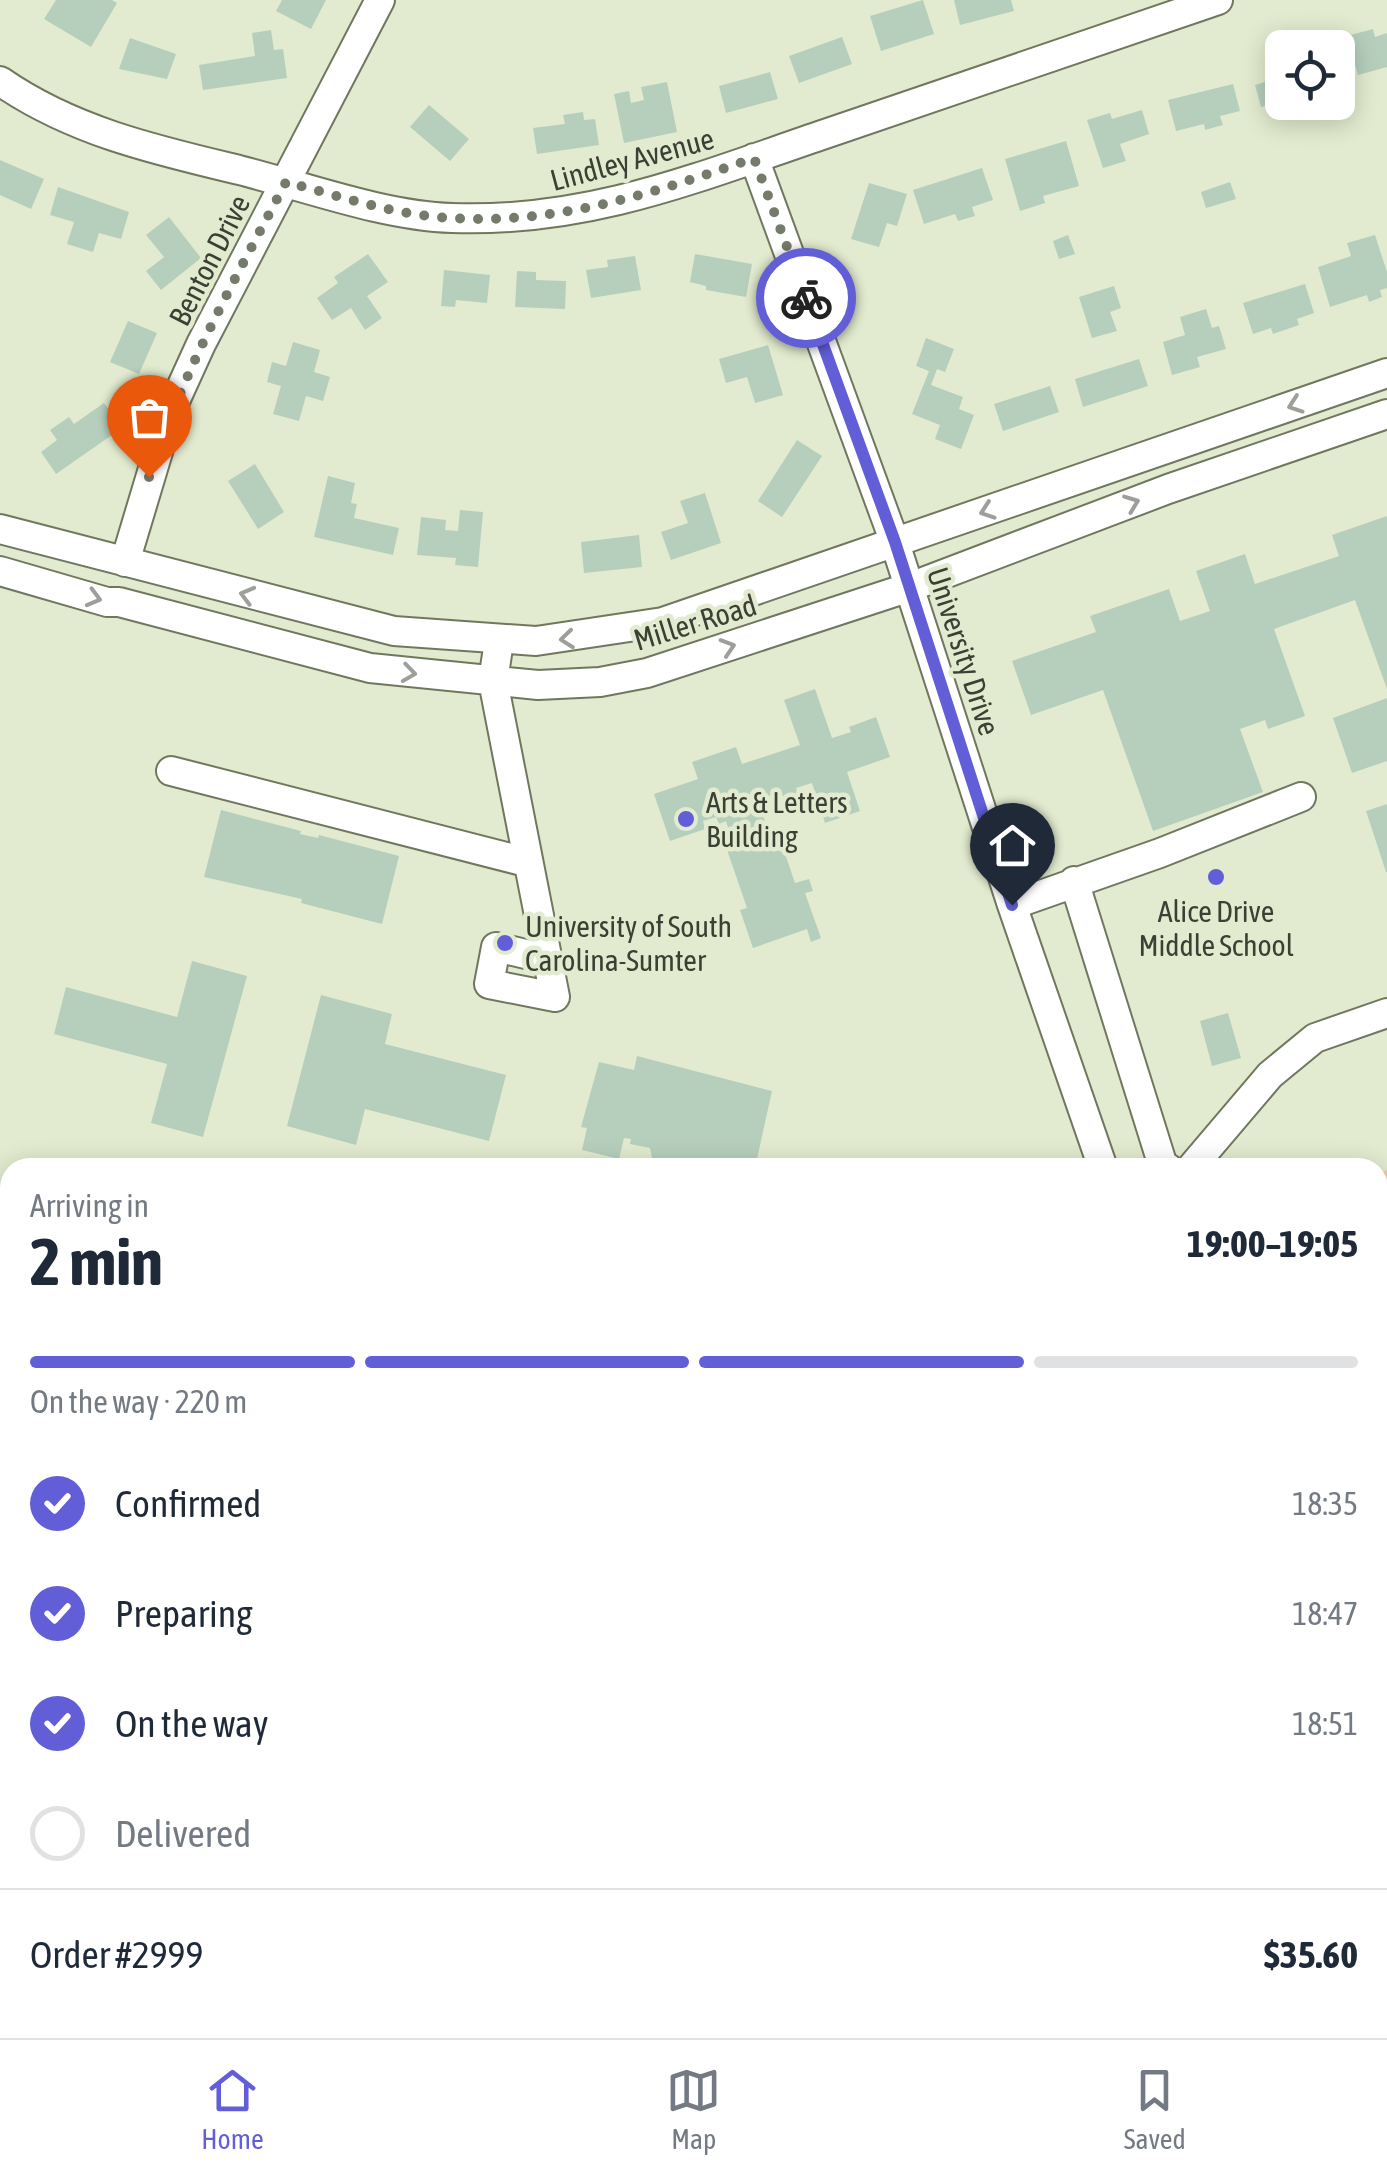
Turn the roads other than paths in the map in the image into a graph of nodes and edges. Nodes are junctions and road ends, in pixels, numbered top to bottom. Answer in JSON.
{"nodes":[{"id":1,"x":380,"y":0,"type":"edge"},
{"id":2,"x":1212,"y":1,"type":"edge"},
{"id":3,"x":0,"y":82,"type":"edge"},
{"id":4,"x":754,"y":158,"type":"junction"},
{"id":5,"x":286,"y":182,"type":"junction"},
{"id":6,"x":1387,"y":373,"type":"edge"},
{"id":7,"x":1387,"y":414,"type":"edge"},
{"id":8,"x":0,"y":529,"type":"edge"},
{"id":9,"x":895,"y":542,"type":"junction"},
{"id":10,"x":125,"y":562,"type":"junction"},
{"id":11,"x":0,"y":571,"type":"edge"},
{"id":12,"x":910,"y":587,"type":"junction"},
{"id":13,"x":499,"y":641,"type":"junction"},
{"id":14,"x":493,"y":681,"type":"junction"},
{"id":15,"x":172,"y":771,"type":"dead end"},
{"id":16,"x":1300,"y":797,"type":"dead end"},
{"id":17,"x":526,"y":862,"type":"junction"},
{"id":18,"x":1074,"y":881,"type":"junction"},
{"id":19,"x":1012,"y":905,"type":"junction"},
{"id":20,"x":547,"y":959,"type":"dead end"},
{"id":21,"x":1387,"y":1013,"type":"edge"},
{"id":22,"x":1100,"y":1158,"type":"edge"},
{"id":23,"x":1161,"y":1158,"type":"edge"},
{"id":24,"x":1200,"y":1158,"type":"edge"}],
"edges":[{"from":1,"to":5,"type":"street","name":"Benton Drive"},
{"from":2,"to":4,"type":"street","name":"Lindley Avenue"},
{"from":3,"to":5,"type":"street","name":"Lindley Avenue"},
{"from":4,"to":5,"type":"street","name":"Lindley Avenue"},
{"from":4,"to":9,"type":"street","name":"University Drive"},
{"from":5,"to":10,"type":"street","name":"Benton Drive"},
{"from":6,"to":9,"type":"street","name":"Miller Road","one_way":true},
{"from":12,"to":7,"type":"street","name":"Miller Road","one_way":true},
{"from":8,"to":10,"type":"street","name":"Miller Road"},
{"from":9,"to":12,"type":"street","name":"University Drive"},
{"from":9,"to":13,"type":"street","name":"Miller Road","one_way":true},
{"from":13,"to":10,"type":"street","name":"Miller Road","one_way":true},
{"from":11,"to":14,"type":"street","name":"Miller Road","one_way":true},
{"from":14,"to":12,"type":"street","name":"Miller Road","one_way":true},
{"from":12,"to":19,"type":"street","name":"University Drive"},
{"from":13,"to":14,"type":"street"},
{"from":14,"to":17,"type":"street"},
{"from":15,"to":17,"type":"street"},
{"from":16,"to":18,"type":"street"},
{"from":17,"to":20,"type":"street"},
{"from":18,"to":19,"type":"street"},
{"from":18,"to":23,"type":"street"},
{"from":19,"to":22,"type":"street","name":"University Drive"},
{"from":21,"to":24,"type":"street"}]}
